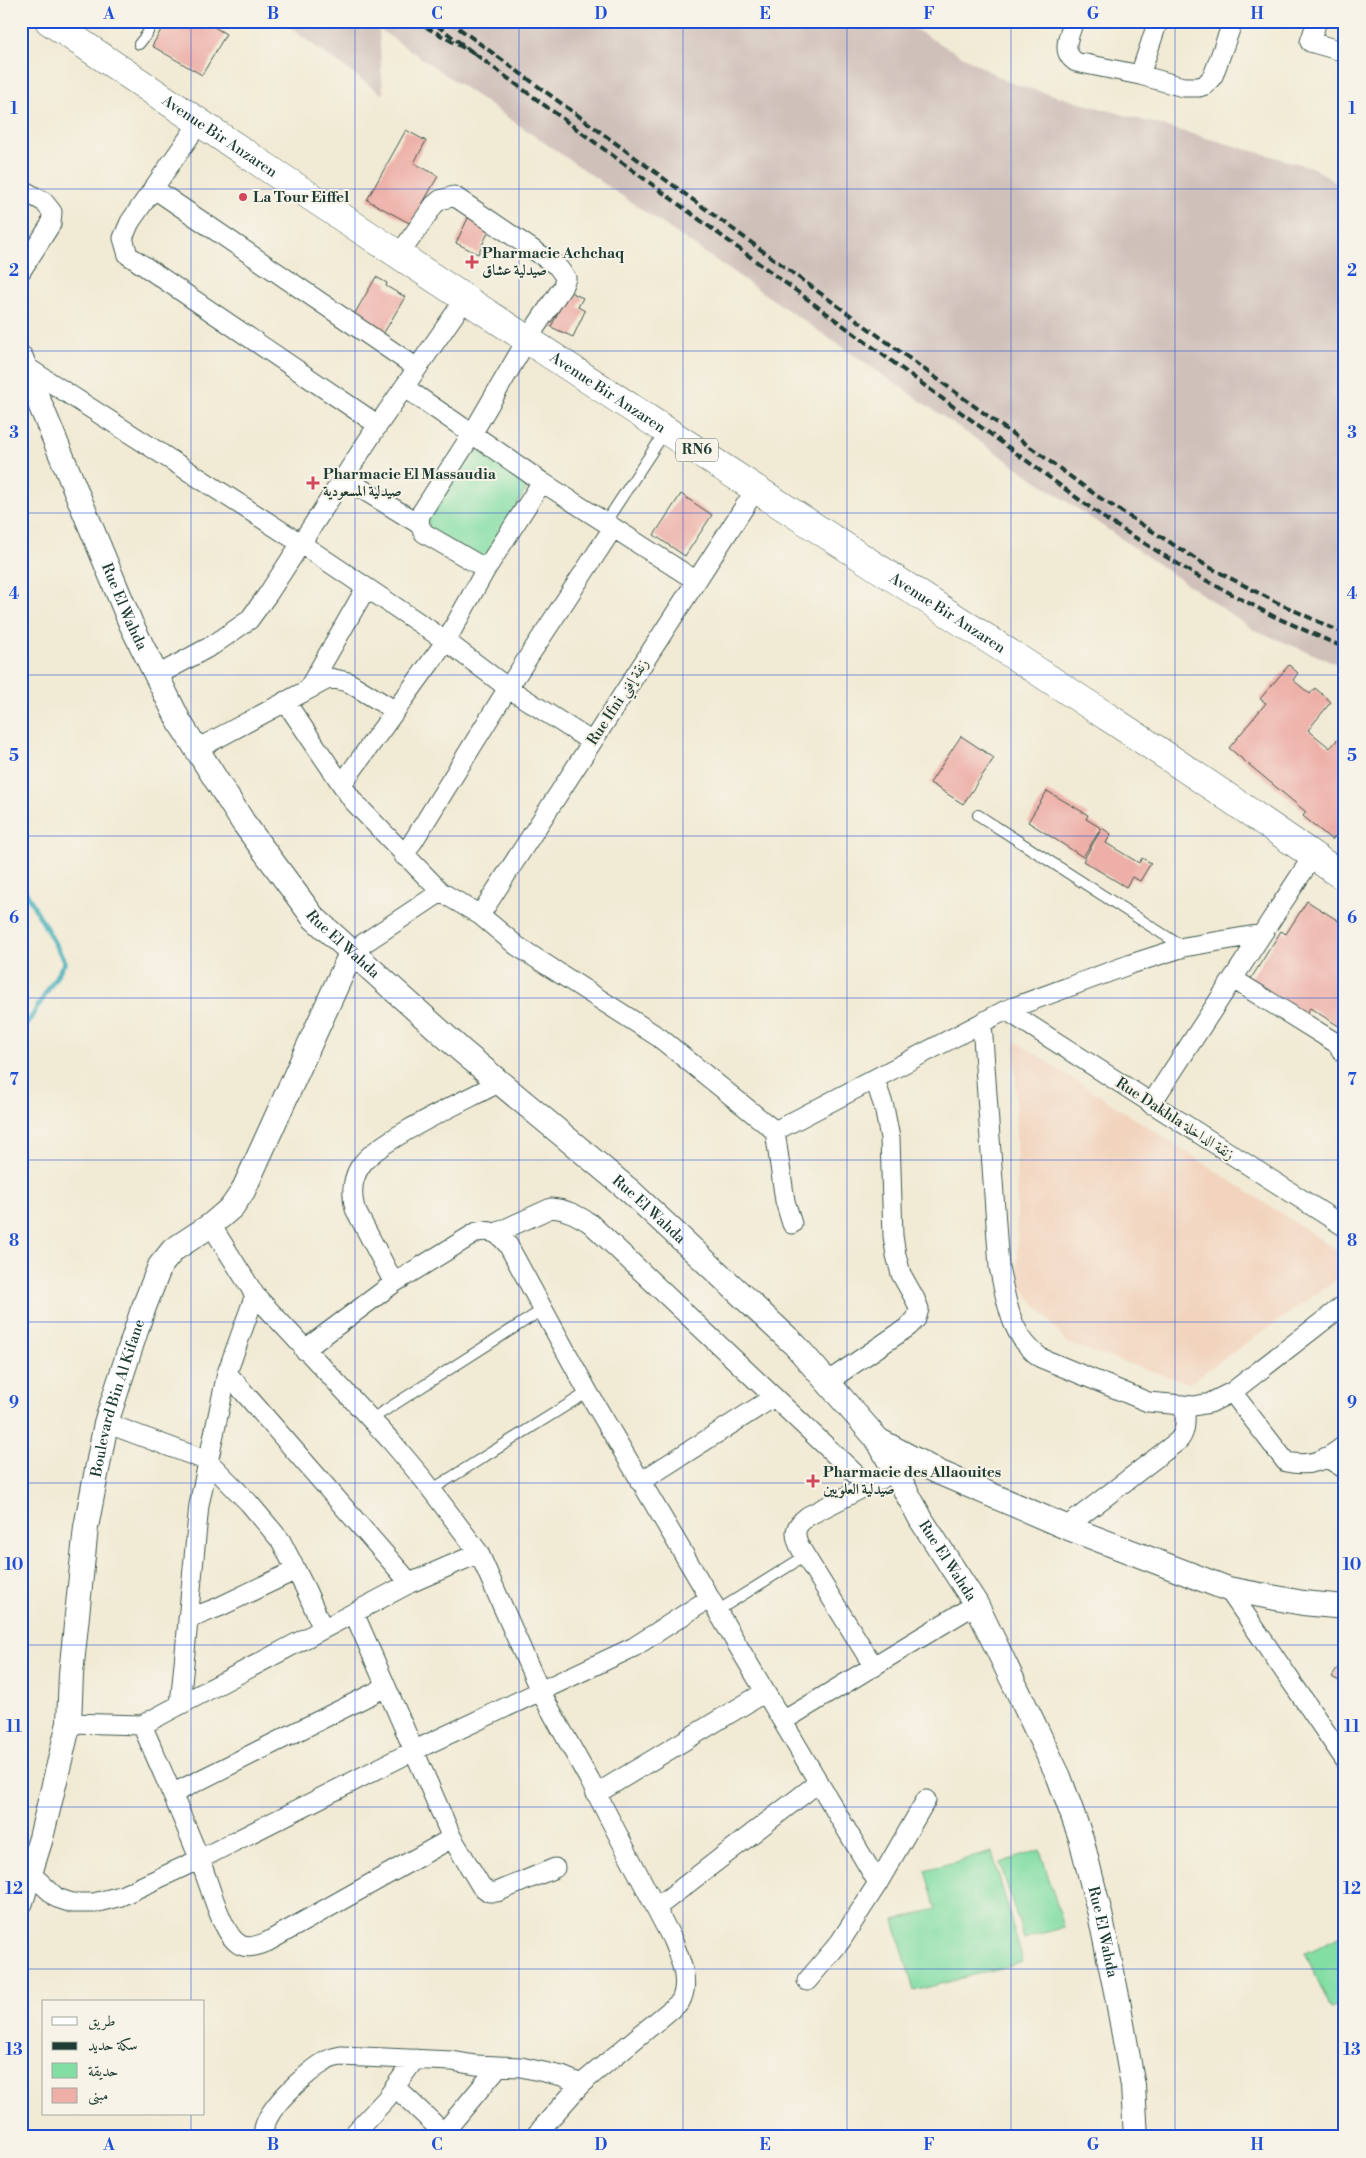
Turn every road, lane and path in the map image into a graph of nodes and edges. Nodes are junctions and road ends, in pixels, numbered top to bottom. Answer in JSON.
{"nodes":[{"id":1,"x":153,"y":21,"type":"edge"},
{"id":2,"x":1074,"y":21,"type":"edge"},
{"id":3,"x":1158,"y":21,"type":"edge"},
{"id":4,"x":1233,"y":21,"type":"edge"},
{"id":5,"x":1317,"y":21,"type":"edge"},
{"id":6,"x":58,"y":24,"type":"edge"},
{"id":7,"x":139,"y":44,"type":"dead end"},
{"id":8,"x":1345,"y":52,"type":"edge"},
{"id":9,"x":1140,"y":74,"type":"junction"},
{"id":10,"x":199,"y":123,"type":"junction"},
{"id":11,"x":153,"y":188,"type":"junction"},
{"id":12,"x":21,"y":189,"type":"edge"},
{"id":13,"x":399,"y":255,"type":"junction"},
{"id":14,"x":21,"y":271,"type":"edge"},
{"id":15,"x":465,"y":298,"type":"junction"},
{"id":16,"x":528,"y":338,"type":"junction"},
{"id":17,"x":23,"y":362,"type":"edge"},
{"id":18,"x":417,"y":368,"type":"junction"},
{"id":19,"x":404,"y":387,"type":"junction"},
{"id":20,"x":378,"y":425,"type":"junction"},
{"id":21,"x":666,"y":430,"type":"junction"},
{"id":22,"x":472,"y":434,"type":"junction"},
{"id":23,"x":344,"y":478,"type":"junction"},
{"id":24,"x":542,"y":482,"type":"junction"},
{"id":25,"x":756,"y":489,"type":"junction"},
{"id":26,"x":419,"y":524,"type":"junction"},
{"id":27,"x":609,"y":526,"type":"junction"},
{"id":28,"x":300,"y":543,"type":"junction"},
{"id":29,"x":486,"y":569,"type":"junction"},
{"id":30,"x":695,"y":580,"type":"junction"},
{"id":31,"x":366,"y":588,"type":"junction"},
{"id":32,"x":446,"y":641,"type":"junction"},
{"id":33,"x":156,"y":676,"type":"junction"},
{"id":34,"x":508,"y":688,"type":"junction"},
{"id":35,"x":308,"y":689,"type":"junction"},
{"id":36,"x":284,"y":701,"type":"junction"},
{"id":37,"x":394,"y":710,"type":"junction"},
{"id":38,"x":592,"y":742,"type":"junction"},
{"id":39,"x":197,"y":749,"type":"junction"},
{"id":40,"x":342,"y":784,"type":"junction"},
{"id":41,"x":978,"y":815,"type":"dead end"},
{"id":42,"x":404,"y":856,"type":"junction"},
{"id":43,"x":1314,"y":856,"type":"junction"},
{"id":44,"x":1345,"y":878,"type":"edge"},
{"id":45,"x":441,"y":892,"type":"junction"},
{"id":46,"x":480,"y":915,"type":"junction"},
{"id":47,"x":1262,"y":934,"type":"junction"},
{"id":48,"x":1184,"y":947,"type":"junction"},
{"id":49,"x":352,"y":951,"type":"junction"},
{"id":50,"x":1233,"y":979,"type":"junction"},
{"id":51,"x":1006,"y":1010,"type":"junction"},
{"id":52,"x":982,"y":1023,"type":"junction"},
{"id":53,"x":1345,"y":1055,"type":"edge"},
{"id":54,"x":875,"y":1080,"type":"junction"},
{"id":55,"x":500,"y":1082,"type":"junction"},
{"id":56,"x":1152,"y":1104,"type":"junction"},
{"id":57,"x":776,"y":1131,"type":"junction"},
{"id":58,"x":792,"y":1224,"type":"dead end"},
{"id":59,"x":211,"y":1225,"type":"junction"},
{"id":60,"x":1345,"y":1226,"type":"edge"},
{"id":61,"x":496,"y":1233,"type":"junction"},
{"id":62,"x":394,"y":1283,"type":"junction"},
{"id":63,"x":255,"y":1295,"type":"junction"},
{"id":64,"x":1345,"y":1304,"type":"edge"},
{"id":65,"x":542,"y":1310,"type":"junction"},
{"id":66,"x":304,"y":1350,"type":"junction"},
{"id":67,"x":227,"y":1374,"type":"junction"},
{"id":68,"x":828,"y":1382,"type":"junction"},
{"id":69,"x":588,"y":1392,"type":"junction"},
{"id":70,"x":1232,"y":1392,"type":"junction"},
{"id":71,"x":774,"y":1397,"type":"junction"},
{"id":72,"x":1185,"y":1406,"type":"junction"},
{"id":73,"x":370,"y":1420,"type":"junction"},
{"id":74,"x":106,"y":1423,"type":"junction"},
{"id":75,"x":878,"y":1440,"type":"junction"},
{"id":76,"x":1345,"y":1445,"type":"edge"},
{"id":77,"x":1326,"y":1457,"type":"junction"},
{"id":78,"x":208,"y":1461,"type":"junction"},
{"id":79,"x":1345,"y":1469,"type":"edge"},
{"id":80,"x":896,"y":1471,"type":"junction"},
{"id":81,"x":640,"y":1482,"type":"junction"},
{"id":82,"x":867,"y":1486,"type":"junction"},
{"id":83,"x":431,"y":1490,"type":"junction"},
{"id":84,"x":1066,"y":1527,"type":"junction"},
{"id":85,"x":479,"y":1553,"type":"junction"},
{"id":86,"x":805,"y":1556,"type":"junction"},
{"id":87,"x":296,"y":1570,"type":"junction"},
{"id":88,"x":410,"y":1583,"type":"junction"},
{"id":89,"x":1228,"y":1589,"type":"junction"},
{"id":90,"x":976,"y":1604,"type":"junction"},
{"id":91,"x":713,"y":1605,"type":"junction"},
{"id":92,"x":1345,"y":1607,"type":"edge"},
{"id":93,"x":354,"y":1613,"type":"junction"},
{"id":94,"x":188,"y":1619,"type":"junction"},
{"id":95,"x":323,"y":1629,"type":"junction"},
{"id":96,"x":874,"y":1667,"type":"junction"},
{"id":97,"x":386,"y":1687,"type":"junction"},
{"id":98,"x":540,"y":1691,"type":"junction"},
{"id":99,"x":765,"y":1692,"type":"junction"},
{"id":100,"x":180,"y":1705,"type":"junction"},
{"id":101,"x":783,"y":1722,"type":"junction"},
{"id":102,"x":69,"y":1724,"type":"junction"},
{"id":103,"x":142,"y":1725,"type":"junction"},
{"id":104,"x":414,"y":1750,"type":"junction"},
{"id":105,"x":1345,"y":1760,"type":"edge"},
{"id":106,"x":819,"y":1782,"type":"junction"},
{"id":107,"x":172,"y":1794,"type":"junction"},
{"id":108,"x":596,"y":1794,"type":"junction"},
{"id":109,"x":926,"y":1800,"type":"dead end"},
{"id":110,"x":452,"y":1838,"type":"junction"},
{"id":111,"x":200,"y":1859,"type":"junction"},
{"id":112,"x":556,"y":1868,"type":"dead end"},
{"id":113,"x":30,"y":1873,"type":"junction"},
{"id":114,"x":878,"y":1883,"type":"junction"},
{"id":115,"x":21,"y":1902,"type":"edge"},
{"id":116,"x":656,"y":1908,"type":"junction"},
{"id":117,"x":807,"y":1981,"type":"dead end"},
{"id":118,"x":415,"y":2059,"type":"junction"},
{"id":119,"x":499,"y":2066,"type":"junction"},
{"id":120,"x":581,"y":2084,"type":"junction"},
{"id":121,"x":395,"y":2087,"type":"junction"},
{"id":122,"x":444,"y":2136,"type":"edge"},
{"id":123,"x":265,"y":2137,"type":"edge"},
{"id":124,"x":351,"y":2137,"type":"edge"},
{"id":125,"x":534,"y":2137,"type":"edge"},
{"id":126,"x":1136,"y":2137,"type":"edge"}],
"edges":[{"from":1,"to":7,"type":"lane"},
{"from":2,"to":9,"type":"street"},
{"from":3,"to":9,"type":"street"},
{"from":4,"to":9,"type":"street"},
{"from":5,"to":8,"type":"street"},
{"from":6,"to":10,"type":"main road","name":"Avenue Bir Anzaren","number":"RN6"},
{"from":10,"to":11,"type":"street"},
{"from":10,"to":13,"type":"main road","name":"Avenue Bir Anzaren","number":"RN6"},
{"from":11,"to":18,"type":"street"},
{"from":11,"to":20,"type":"street"},
{"from":12,"to":14,"type":"street"},
{"from":13,"to":15,"type":"main road","name":"Avenue Bir Anzaren","number":"RN6"},
{"from":13,"to":16,"type":"street"},
{"from":15,"to":16,"type":"main road","name":"Avenue Bir Anzaren","number":"RN6"},
{"from":15,"to":18,"type":"street"},
{"from":16,"to":21,"type":"main road","name":"Avenue Bir Anzaren","number":"RN6"},
{"from":16,"to":22,"type":"street"},
{"from":17,"to":28,"type":"street"},
{"from":17,"to":33,"type":"street","name":"Rue El Wahda"},
{"from":18,"to":19,"type":"street"},
{"from":19,"to":20,"type":"street"},
{"from":19,"to":22,"type":"street"},
{"from":20,"to":23,"type":"street"},
{"from":21,"to":25,"type":"main road","name":"Avenue Bir Anzaren","number":"RN6"},
{"from":21,"to":27,"type":"lane"},
{"from":22,"to":24,"type":"street"},
{"from":22,"to":26,"type":"street"},
{"from":23,"to":26,"type":"street"},
{"from":23,"to":28,"type":"street"},
{"from":24,"to":27,"type":"street"},
{"from":24,"to":29,"type":"street"},
{"from":25,"to":30,"type":"street","name":"Rue Ifni زنقة إفني"},
{"from":25,"to":43,"type":"main road","name":"Avenue Bir Anzaren","number":"RN6"},
{"from":26,"to":29,"type":"street"},
{"from":27,"to":30,"type":"street"},
{"from":27,"to":34,"type":"street"},
{"from":28,"to":31,"type":"street"},
{"from":28,"to":33,"type":"street"},
{"from":29,"to":32,"type":"street"},
{"from":30,"to":38,"type":"street","name":"Rue Ifni زنقة إفني"},
{"from":31,"to":32,"type":"street"},
{"from":31,"to":35,"type":"street"},
{"from":32,"to":34,"type":"street"},
{"from":32,"to":37,"type":"street"},
{"from":33,"to":39,"type":"street","name":"Rue El Wahda"},
{"from":34,"to":38,"type":"street"},
{"from":34,"to":42,"type":"street"},
{"from":35,"to":36,"type":"street"},
{"from":35,"to":37,"type":"street"},
{"from":36,"to":39,"type":"street"},
{"from":36,"to":40,"type":"street"},
{"from":37,"to":40,"type":"street"},
{"from":38,"to":46,"type":"street","name":"Rue Ifni زنقة إفني"},
{"from":39,"to":49,"type":"street","name":"Rue El Wahda"},
{"from":40,"to":42,"type":"street"},
{"from":41,"to":48,"type":"lane"},
{"from":42,"to":45,"type":"street"},
{"from":43,"to":44,"type":"main road","name":"Avenue Bir Anzaren","number":"RN6"},
{"from":43,"to":47,"type":"street"},
{"from":45,"to":46,"type":"street"},
{"from":45,"to":49,"type":"street"},
{"from":46,"to":57,"type":"street"},
{"from":47,"to":48,"type":"street"},
{"from":47,"to":50,"type":"street"},
{"from":48,"to":51,"type":"street"},
{"from":49,"to":55,"type":"street","name":"Rue El Wahda"},
{"from":49,"to":59,"type":"street","name":"Boulevard Bin Al Kifane"},
{"from":50,"to":53,"type":"street"},
{"from":50,"to":56,"type":"street"},
{"from":51,"to":52,"type":"street"},
{"from":51,"to":56,"type":"street","name":"Rue Dakhla زنقة الداخلة"},
{"from":52,"to":54,"type":"street"},
{"from":52,"to":72,"type":"street"},
{"from":54,"to":57,"type":"street"},
{"from":54,"to":68,"type":"street"},
{"from":55,"to":62,"type":"street"},
{"from":55,"to":68,"type":"street","name":"Rue El Wahda"},
{"from":56,"to":60,"type":"street","name":"Rue Dakhla زنقة الداخلة"},
{"from":57,"to":58,"type":"street"},
{"from":59,"to":63,"type":"street"},
{"from":59,"to":74,"type":"street","name":"Boulevard Bin Al Kifane"},
{"from":61,"to":62,"type":"street"},
{"from":61,"to":65,"type":"street"},
{"from":61,"to":71,"type":"street"},
{"from":62,"to":66,"type":"street"},
{"from":63,"to":66,"type":"street"},
{"from":63,"to":67,"type":"street"},
{"from":64,"to":70,"type":"street"},
{"from":65,"to":69,"type":"street"},
{"from":65,"to":73,"type":"lane"},
{"from":66,"to":73,"type":"street"},
{"from":67,"to":78,"type":"street"},
{"from":67,"to":88,"type":"street"},
{"from":68,"to":75,"type":"street","name":"Rue El Wahda"},
{"from":69,"to":81,"type":"street"},
{"from":69,"to":83,"type":"lane"},
{"from":70,"to":72,"type":"street"},
{"from":70,"to":77,"type":"street"},
{"from":71,"to":81,"type":"street"},
{"from":71,"to":82,"type":"street"},
{"from":72,"to":84,"type":"street"},
{"from":73,"to":83,"type":"street"},
{"from":74,"to":78,"type":"street"},
{"from":74,"to":102,"type":"street","name":"Boulevard Bin Al Kifane"},
{"from":75,"to":80,"type":"street","name":"Rue El Wahda"},
{"from":75,"to":84,"type":"street"},
{"from":76,"to":77,"type":"street"},
{"from":77,"to":79,"type":"street"},
{"from":78,"to":87,"type":"street"},
{"from":78,"to":94,"type":"street"},
{"from":80,"to":82,"type":"street"},
{"from":80,"to":90,"type":"street","name":"Rue El Wahda"},
{"from":81,"to":91,"type":"street"},
{"from":82,"to":86,"type":"street"},
{"from":83,"to":85,"type":"street"},
{"from":84,"to":89,"type":"street"},
{"from":85,"to":88,"type":"street"},
{"from":85,"to":98,"type":"street"},
{"from":86,"to":91,"type":"lane"},
{"from":86,"to":96,"type":"street"},
{"from":87,"to":94,"type":"street"},
{"from":87,"to":95,"type":"street"},
{"from":88,"to":93,"type":"street"},
{"from":89,"to":92,"type":"street"},
{"from":89,"to":105,"type":"street"},
{"from":90,"to":96,"type":"street"},
{"from":90,"to":126,"type":"street","name":"Rue El Wahda"},
{"from":91,"to":98,"type":"street"},
{"from":91,"to":99,"type":"street"},
{"from":93,"to":95,"type":"street"},
{"from":93,"to":97,"type":"street"},
{"from":94,"to":100,"type":"street"},
{"from":95,"to":100,"type":"street"},
{"from":96,"to":101,"type":"street"},
{"from":97,"to":104,"type":"street"},
{"from":97,"to":107,"type":"street"},
{"from":98,"to":104,"type":"street"},
{"from":98,"to":108,"type":"street"},
{"from":99,"to":101,"type":"street"},
{"from":99,"to":108,"type":"street"},
{"from":100,"to":103,"type":"street"},
{"from":101,"to":106,"type":"street"},
{"from":102,"to":103,"type":"street"},
{"from":102,"to":113,"type":"street","name":"Boulevard Bin Al Kifane"},
{"from":103,"to":107,"type":"street"},
{"from":104,"to":110,"type":"street"},
{"from":104,"to":111,"type":"street"},
{"from":106,"to":114,"type":"street"},
{"from":106,"to":116,"type":"street"},
{"from":107,"to":111,"type":"street"},
{"from":108,"to":116,"type":"street"},
{"from":109,"to":114,"type":"street"},
{"from":110,"to":111,"type":"street"},
{"from":110,"to":112,"type":"street"},
{"from":111,"to":113,"type":"street"},
{"from":113,"to":115,"type":"street","name":"Boulevard Bin Al Kifane"},
{"from":114,"to":117,"type":"street"},
{"from":116,"to":120,"type":"street"},
{"from":118,"to":119,"type":"street"},
{"from":118,"to":121,"type":"street"},
{"from":118,"to":123,"type":"street"},
{"from":119,"to":120,"type":"street"},
{"from":119,"to":122,"type":"street"},
{"from":120,"to":125,"type":"street"},
{"from":121,"to":122,"type":"street"},
{"from":121,"to":124,"type":"street"}]}
